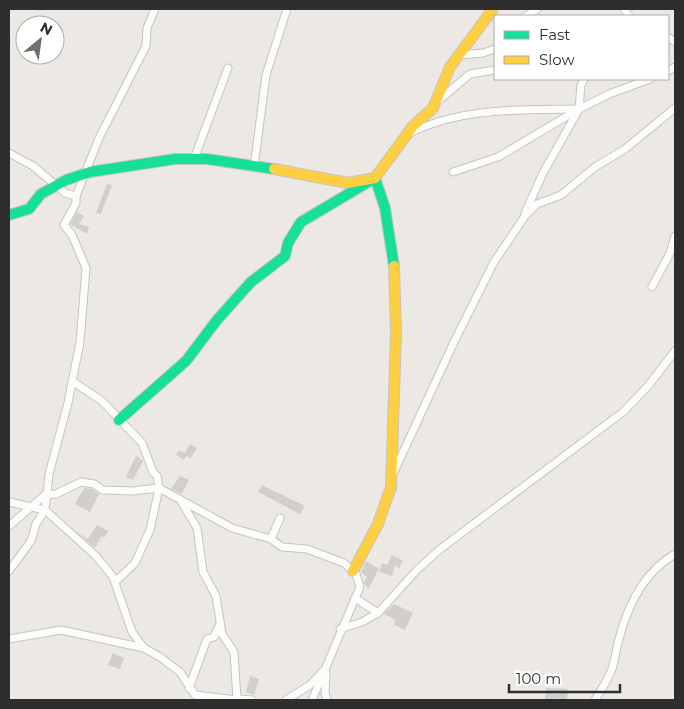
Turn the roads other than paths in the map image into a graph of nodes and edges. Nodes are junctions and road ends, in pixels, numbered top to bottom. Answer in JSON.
{"nodes":[{"id":1,"x":155,"y":9,"type":"edge"},
{"id":2,"x":288,"y":9,"type":"edge"},
{"id":3,"x":493,"y":9,"type":"edge"},
{"id":4,"x":537,"y":9,"type":"edge"},
{"id":5,"x":529,"y":13,"type":"edge"},
{"id":6,"x":494,"y":49,"type":"edge"},
{"id":7,"x":459,"y":55,"type":"junction"},
{"id":8,"x":228,"y":68,"type":"dead end"},
{"id":9,"x":494,"y":70,"type":"edge"},
{"id":10,"x":584,"y":80,"type":"edge"},
{"id":11,"x":647,"y":80,"type":"edge"},
{"id":12,"x":436,"y":103,"type":"junction"},
{"id":13,"x":675,"y":108,"type":"edge"},
{"id":14,"x":579,"y":109,"type":"junction"},
{"id":15,"x":406,"y":136,"type":"junction"},
{"id":16,"x":9,"y":153,"type":"edge"},
{"id":17,"x":194,"y":159,"type":"junction"},
{"id":18,"x":254,"y":167,"type":"junction"},
{"id":19,"x":453,"y":172,"type":"dead end"},
{"id":20,"x":84,"y":174,"type":"junction"},
{"id":21,"x":375,"y":178,"type":"junction"},
{"id":22,"x":56,"y":186,"type":"junction"},
{"id":23,"x":76,"y":196,"type":"junction"},
{"id":24,"x":9,"y":215,"type":"edge"},
{"id":25,"x":524,"y":216,"type":"junction"},
{"id":26,"x":675,"y":236,"type":"edge"},
{"id":27,"x":652,"y":288,"type":"dead end"},
{"id":28,"x":675,"y":351,"type":"edge"},
{"id":29,"x":72,"y":381,"type":"junction"},
{"id":30,"x":119,"y":420,"type":"junction"},
{"id":31,"x":392,"y":477,"type":"junction"},
{"id":32,"x":159,"y":488,"type":"junction"},
{"id":33,"x":45,"y":494,"type":"junction"},
{"id":34,"x":181,"y":501,"type":"junction"},
{"id":35,"x":9,"y":502,"type":"edge"},
{"id":36,"x":28,"y":508,"type":"junction"},
{"id":37,"x":44,"y":510,"type":"junction"},
{"id":38,"x":280,"y":518,"type":"dead end"},
{"id":39,"x":9,"y":526,"type":"edge"},
{"id":40,"x":271,"y":539,"type":"junction"},
{"id":41,"x":675,"y":554,"type":"edge"},
{"id":42,"x":353,"y":571,"type":"junction"},
{"id":43,"x":9,"y":572,"type":"edge"},
{"id":44,"x":115,"y":582,"type":"junction"},
{"id":45,"x":355,"y":598,"type":"junction"},
{"id":46,"x":378,"y":613,"type":"junction"},
{"id":47,"x":220,"y":624,"type":"junction"},
{"id":48,"x":340,"y":630,"type":"junction"},
{"id":49,"x":9,"y":638,"type":"edge"},
{"id":50,"x":144,"y":648,"type":"junction"},
{"id":51,"x":326,"y":669,"type":"junction"},
{"id":52,"x":189,"y":688,"type":"junction"},
{"id":53,"x":195,"y":698,"type":"edge"},
{"id":54,"x":237,"y":700,"type":"edge"},
{"id":55,"x":252,"y":700,"type":"edge"},
{"id":56,"x":286,"y":700,"type":"edge"},
{"id":57,"x":312,"y":700,"type":"edge"},
{"id":58,"x":327,"y":700,"type":"edge"},
{"id":59,"x":595,"y":700,"type":"edge"}],
"edges":[{"from":1,"to":20,"type":"street"},
{"from":2,"to":18,"type":"street"},
{"from":3,"to":7,"type":"street"},
{"from":4,"to":5,"type":"street"},
{"from":6,"to":7,"type":"street"},
{"from":7,"to":12,"type":"street"},
{"from":8,"to":17,"type":"street"},
{"from":9,"to":12,"type":"street"},
{"from":10,"to":14,"type":"street"},
{"from":11,"to":14,"type":"street"},
{"from":12,"to":15,"type":"street"},
{"from":13,"to":25,"type":"street"},
{"from":14,"to":15,"type":"street"},
{"from":14,"to":19,"type":"street"},
{"from":14,"to":25,"type":"street"},
{"from":15,"to":21,"type":"street"},
{"from":16,"to":22,"type":"street"},
{"from":17,"to":18,"type":"street"},
{"from":17,"to":20,"type":"street"},
{"from":18,"to":21,"type":"street"},
{"from":20,"to":22,"type":"street"},
{"from":20,"to":23,"type":"street"},
{"from":21,"to":30,"type":"street"},
{"from":21,"to":31,"type":"street"},
{"from":22,"to":23,"type":"street"},
{"from":22,"to":24,"type":"street"},
{"from":23,"to":29,"type":"street"},
{"from":25,"to":31,"type":"street"},
{"from":26,"to":27,"type":"street"},
{"from":28,"to":46,"type":"street"},
{"from":29,"to":30,"type":"street"},
{"from":29,"to":33,"type":"street"},
{"from":30,"to":32,"type":"street"},
{"from":31,"to":42,"type":"street"},
{"from":32,"to":33,"type":"street"},
{"from":32,"to":34,"type":"street"},
{"from":32,"to":44,"type":"street"},
{"from":33,"to":36,"type":"street"},
{"from":33,"to":37,"type":"street"},
{"from":34,"to":40,"type":"street"},
{"from":34,"to":47,"type":"street"},
{"from":35,"to":36,"type":"street"},
{"from":36,"to":37,"type":"street"},
{"from":36,"to":39,"type":"street"},
{"from":37,"to":43,"type":"street"},
{"from":37,"to":44,"type":"street"},
{"from":38,"to":40,"type":"street"},
{"from":40,"to":42,"type":"street"},
{"from":41,"to":59,"type":"street"},
{"from":42,"to":45,"type":"street"},
{"from":44,"to":50,"type":"street"},
{"from":45,"to":46,"type":"street"},
{"from":45,"to":48,"type":"street"},
{"from":46,"to":48,"type":"street"},
{"from":47,"to":52,"type":"street"},
{"from":47,"to":54,"type":"street"},
{"from":48,"to":51,"type":"street"},
{"from":49,"to":50,"type":"street"},
{"from":50,"to":52,"type":"street"},
{"from":51,"to":56,"type":"street"},
{"from":51,"to":57,"type":"street"},
{"from":51,"to":58,"type":"street"},
{"from":52,"to":53,"type":"street"},
{"from":53,"to":54,"type":"street"},
{"from":54,"to":55,"type":"street"}]}
